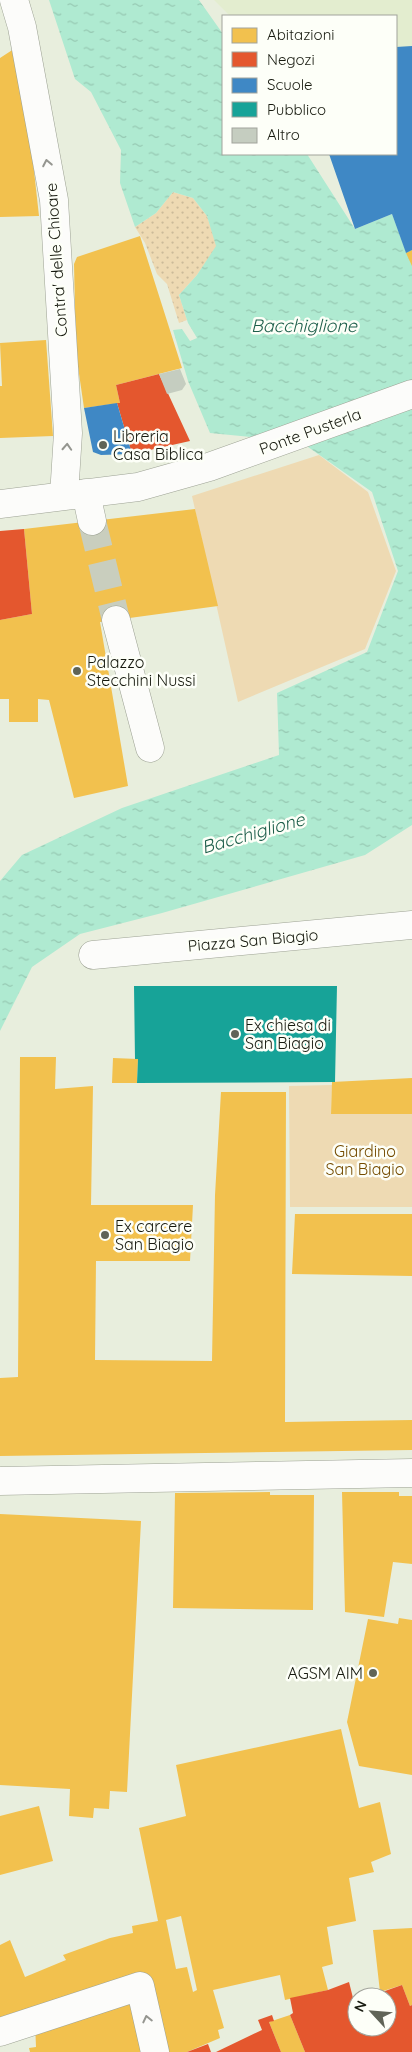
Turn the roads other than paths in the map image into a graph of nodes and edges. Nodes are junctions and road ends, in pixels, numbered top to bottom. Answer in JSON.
{"nodes":[{"id":1,"x":14,"y":0,"type":"edge"},
{"id":2,"x":11,"y":33,"type":"edge"},
{"id":3,"x":412,"y":394,"type":"edge"},
{"id":4,"x":75,"y":494,"type":"junction"},
{"id":5,"x":0,"y":504,"type":"edge"},
{"id":6,"x":92,"y":522,"type":"tunnel mouth"},
{"id":7,"x":116,"y":620,"type":"tunnel mouth"},
{"id":8,"x":150,"y":748,"type":"dead end"},
{"id":9,"x":412,"y":925,"type":"edge"},
{"id":10,"x":93,"y":955,"type":"dead end"},
{"id":11,"x":412,"y":1473,"type":"edge"},
{"id":12,"x":0,"y":1481,"type":"edge"},
{"id":13,"x":0,"y":2032,"type":"edge"},
{"id":14,"x":155,"y":2052,"type":"edge"}],
"edges":[{"from":1,"to":2,"type":"street","name":"Contra' delle Chioare"},
{"from":4,"to":2,"type":"street","name":"Contra' delle Chioare","one_way":true},
{"from":3,"to":4,"type":"street","name":"Ponte Pusterla"},
{"from":4,"to":5,"type":"street","name":"Ponte Pusterla"},
{"from":4,"to":6,"type":"street","name":"Contra' delle Chioare"},
{"from":7,"to":8,"type":"street"},
{"from":9,"to":10,"type":"street","name":"Piazza San Biagio"},
{"from":11,"to":12,"type":"street"},
{"from":14,"to":13,"type":"street","one_way":true}]}
